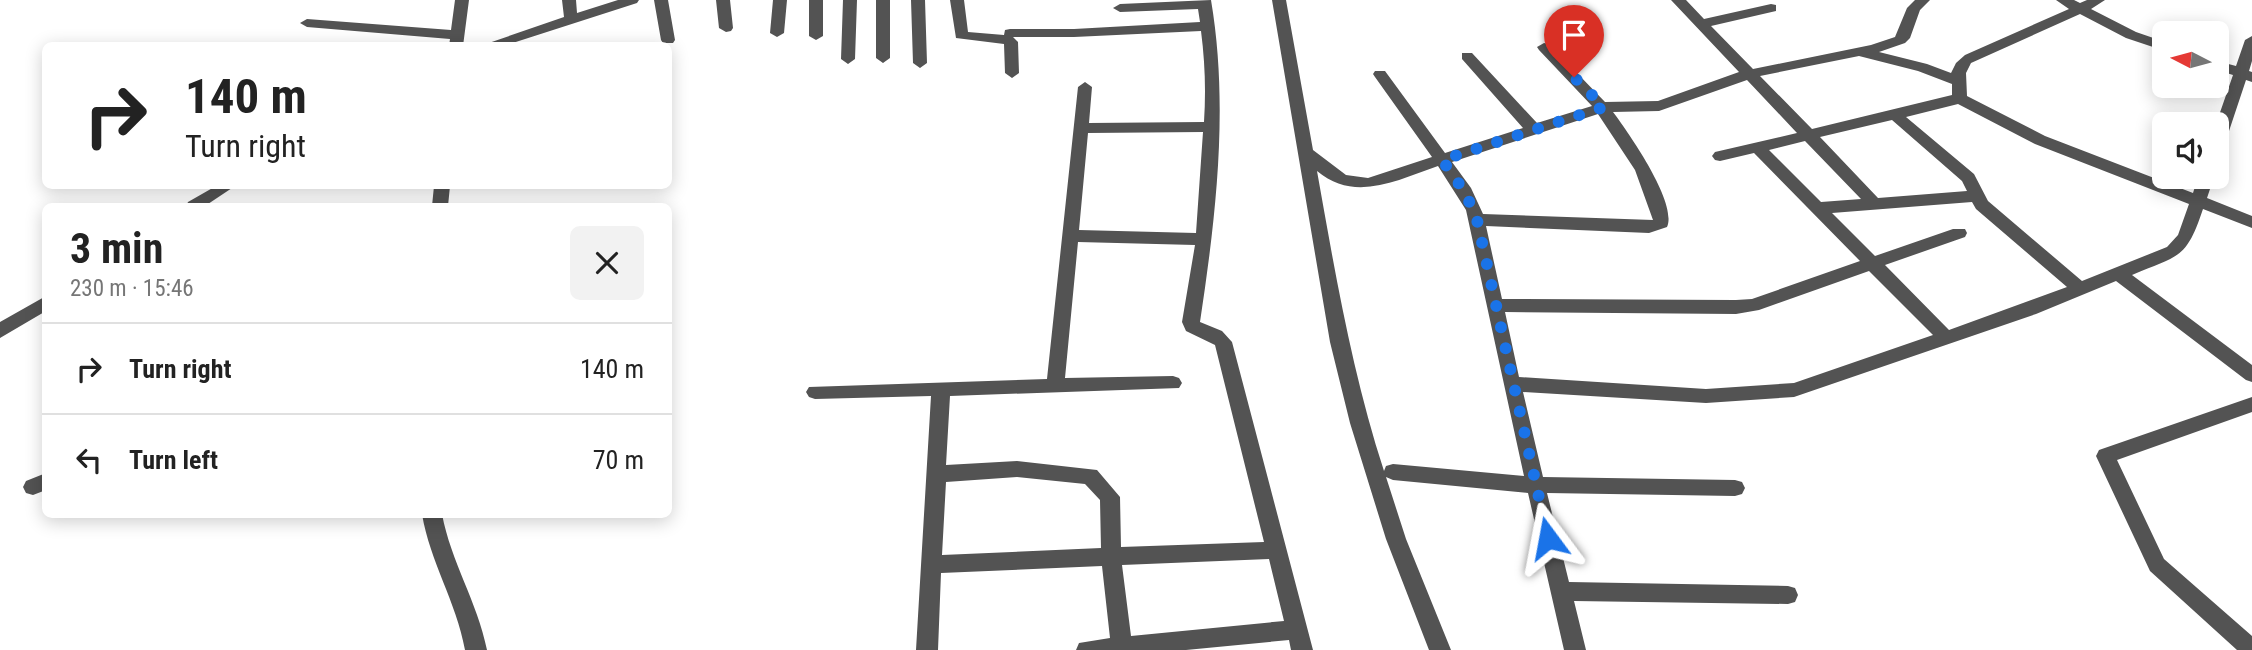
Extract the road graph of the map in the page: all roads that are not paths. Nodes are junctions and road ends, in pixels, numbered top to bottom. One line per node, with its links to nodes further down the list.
1 (462, 0): 29 (street)
2 (569, 0): 21 (street)
3 (632, 0): 21 (street)
4 (661, 0): 30 (street)
5 (723, 0): 25 (street)
6 (780, 0): 26 (street)
7 (816, 0): 28 (street)
8 (850, 0): 38 (street)
9 (883, 0): 37 (street)
10 (918, 0): 39 (street)
11 (957, 0): 40 (street)
12 (1279, 0): 54 (street)
13 (1678, 0): 23 (street)
14 (1923, 0): 35 (street)
15 (2063, 0): 20 (street)
16 (2098, 0): 20 (street)
17 (1204, 2): 18 (street); 24 (street)
18 (1120, 8)
19 (1771, 8): 23 (street)
20 (2079, 9): 33 (street); 45 (street)
21 (571, 19): 32 (street)
22 (307, 23): 29 (street)
23 (1701, 24): 42 (street)
24 (1208, 26): 27 (street); 49 (street)
25 (726, 28)
26 (777, 33)
27 (1010, 33)
28 (816, 36)
29 (457, 40)
30 (668, 40)
31 (2252, 40): 43 (street)
32 (499, 42)
33 (2152, 42)
34 (1544, 47): 46 (street)
35 (1863, 52): 42 (street); 45 (street)
36 (1467, 57): 51 (street)
37 (883, 58)
38 (848, 59)
39 (920, 63)
40 (1012, 73)
41 (1380, 74): 56 (street)
42 (1749, 74): 46 (street); 52 (street)
43 (2246, 75): 48 (street)
44 (1085, 87): 50 (street)
45 (1959, 90): 47 (street); 60 (street)
46 (1604, 107): 51 (street); 64 (street)
47 (1893, 113): 52 (street); 59 (street)
48 (2229, 115)
49 (1211, 127): 50 (street); 68 (street)
50 (1080, 128): 67 (street)
51 (1533, 129): 56 (street)
52 (1806, 135): 53 (street); 62 (street)
53 (1757, 147): 55 (street); 63 (street)
54 (1305, 151): 56 (street); 99 (street)
55 (1720, 156)
56 (1442, 160): 64 (street)
57 (222, 189): 61 (street)
58 (2202, 189): 60 (street)
59 (1975, 196): 62 (street); 71 (street)
60 (2197, 201): 65 (street); 70 (street)
61 (199, 203)
62 (1874, 203): 63 (street)
63 (1817, 208): 69 (street)
64 (1477, 220): 73 (street)
65 (2252, 222)
66 (1959, 233): 69 (street)
67 (1069, 236): 68 (street); 79 (street)
68 (1204, 239): 88 (street)
69 (1872, 263): 73 (street); 75 (street)
70 (2119, 274): 71 (street); 76 (street)
71 (2080, 289): 75 (street)
72 (42, 305): 74 (street)
73 (1496, 305): 78 (street)
74 (0, 331)
75 (1946, 338): 78 (street)
76 (2252, 375)
77 (1173, 383): 79 (street)
78 (1512, 384): 85 (street)
79 (1055, 386): 80 (street)
80 (941, 389): 81 (street); 84 (street)
81 (815, 392)
82 (2252, 404): 101 (street)
83 (1393, 472): 85 (street)
84 (936, 474): 89 (street); 90 (street)
85 (1535, 485): 86 (street); 91 (street)
86 (1735, 488)
87 (433, 518): 95 (street)
88 (1277, 550): 89 (street); 93 (street)
89 (1111, 555): 90 (street); 94 (street)
90 (931, 564): 96 (street)
91 (1561, 591): 92 (street); 100 (street)
92 (1788, 595)
93 (1298, 629): 94 (street); 98 (street)
94 (1124, 648): 97 (street)
95 (476, 650)
96 (927, 650)
97 (1087, 650)
98 (1302, 650)
99 (1440, 650)
100 (1575, 650)
101 (2252, 650)

